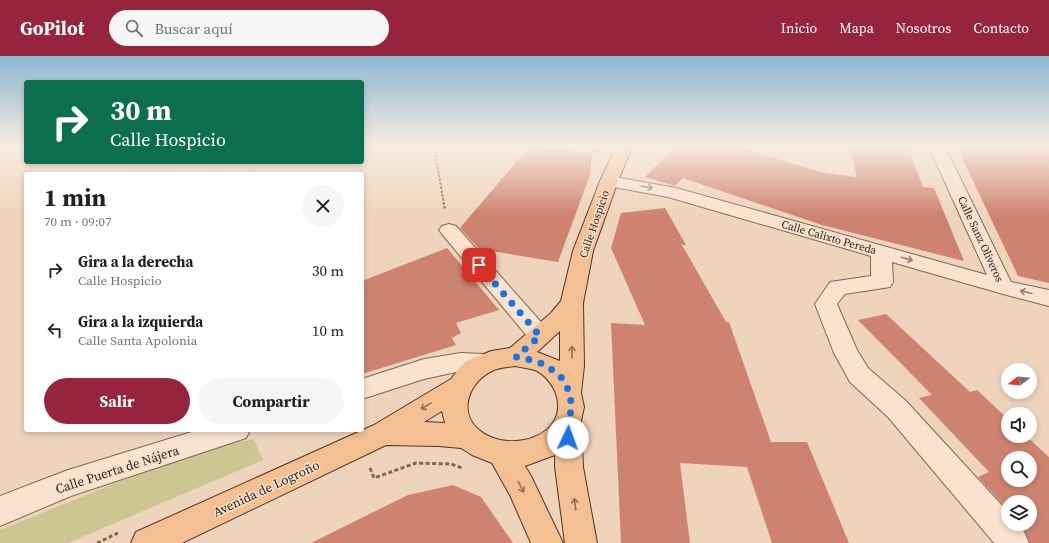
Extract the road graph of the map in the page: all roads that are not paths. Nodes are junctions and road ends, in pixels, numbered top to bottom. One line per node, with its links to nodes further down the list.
1 (614, 170): 3 (main road, Calle Hospicio)
2 (948, 170): 6 (street, Calle Sanz Oliveros)
3 (609, 180): 5 (street, Calle Calixto Pereda, one-way to 5); 8 (main road, Calle Hospicio)
4 (449, 230): 9 (street)
5 (882, 252): 6 (street, Calle Calixto Pereda, one-way to 6); 24 (street)
6 (1004, 287): 7 (street, Calle Calixto Pereda, one-way to 6)
7 (1049, 298)
8 (572, 303): 9 (main road, Calle Hospicio); 14 (main road, Calle Hospicio, one-way to 8)
9 (540, 336): 10 (main road, Calle Hospicio)
10 (516, 357): 11 (main road); 14 (main road)
11 (483, 364): 12 (main road); 13 (street)
12 (460, 386): 17 (main road, Avenida de Logroño, one-way to 17); 18 (main road)
13 (364, 388)
14 (569, 391): 15 (main road)
15 (568, 423): 19 (main road); 23 (main road, one-way to 15)
16 (230, 432): 20 (street, Calle Puerta de Nájera)
17 (384, 433): 18 (main road, Avenida de Logroño); 21 (main road, Avenida de Logroño)
18 (468, 438): 19 (main road)
19 (501, 453): 22 (main road, one-way to 22)
20 (0, 511)
21 (148, 543)
22 (547, 543)
23 (581, 543)
24 (1012, 543)

